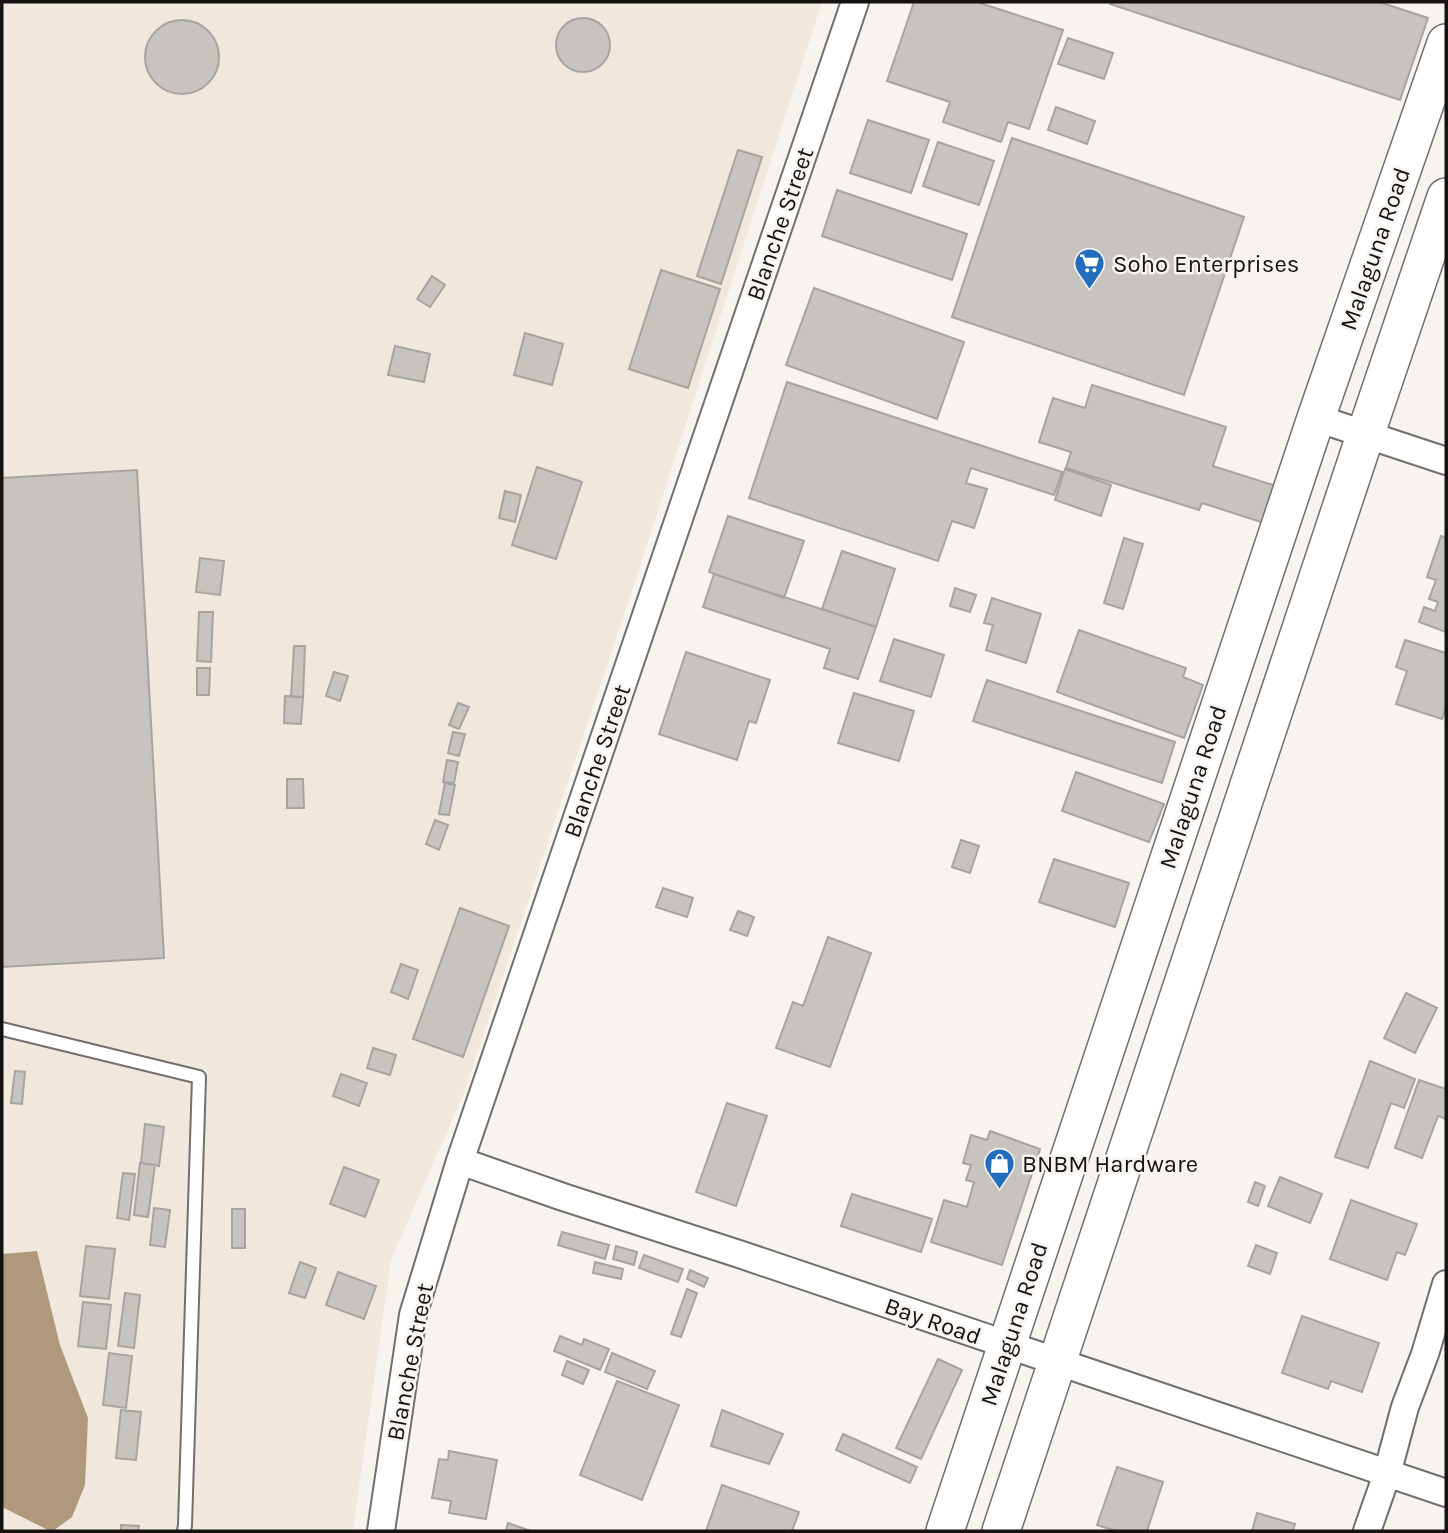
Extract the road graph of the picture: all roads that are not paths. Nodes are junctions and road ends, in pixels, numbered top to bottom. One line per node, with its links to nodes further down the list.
1 (855, 2): 8 (street, Blanche Street)
2 (1446, 43): 4 (street, Malaguna Road)
3 (1446, 197): 5 (street, Malaguna Road)
4 (1317, 418): 5 (street); 10 (street, Malaguna Road)
5 (1366, 433): 6 (street); 11 (street, Malaguna Road)
6 (1446, 461)
7 (2, 1029): 14 (lane)
8 (460, 1161): 10 (street, Bay Road); 15 (street, Blanche Street)
9 (1446, 1284): 12 (street)
10 (1007, 1346): 11 (street, Bay Road); 16 (street, Malaguna Road)
11 (1058, 1362): 12 (street, Bay Road); 17 (street, Malaguna Road)
12 (1388, 1474): 13 (street, Bay Road); 18 (street)
13 (1446, 1493)
14 (184, 1531)
15 (381, 1531)
16 (945, 1531)
17 (1001, 1531)
18 (1367, 1531)

